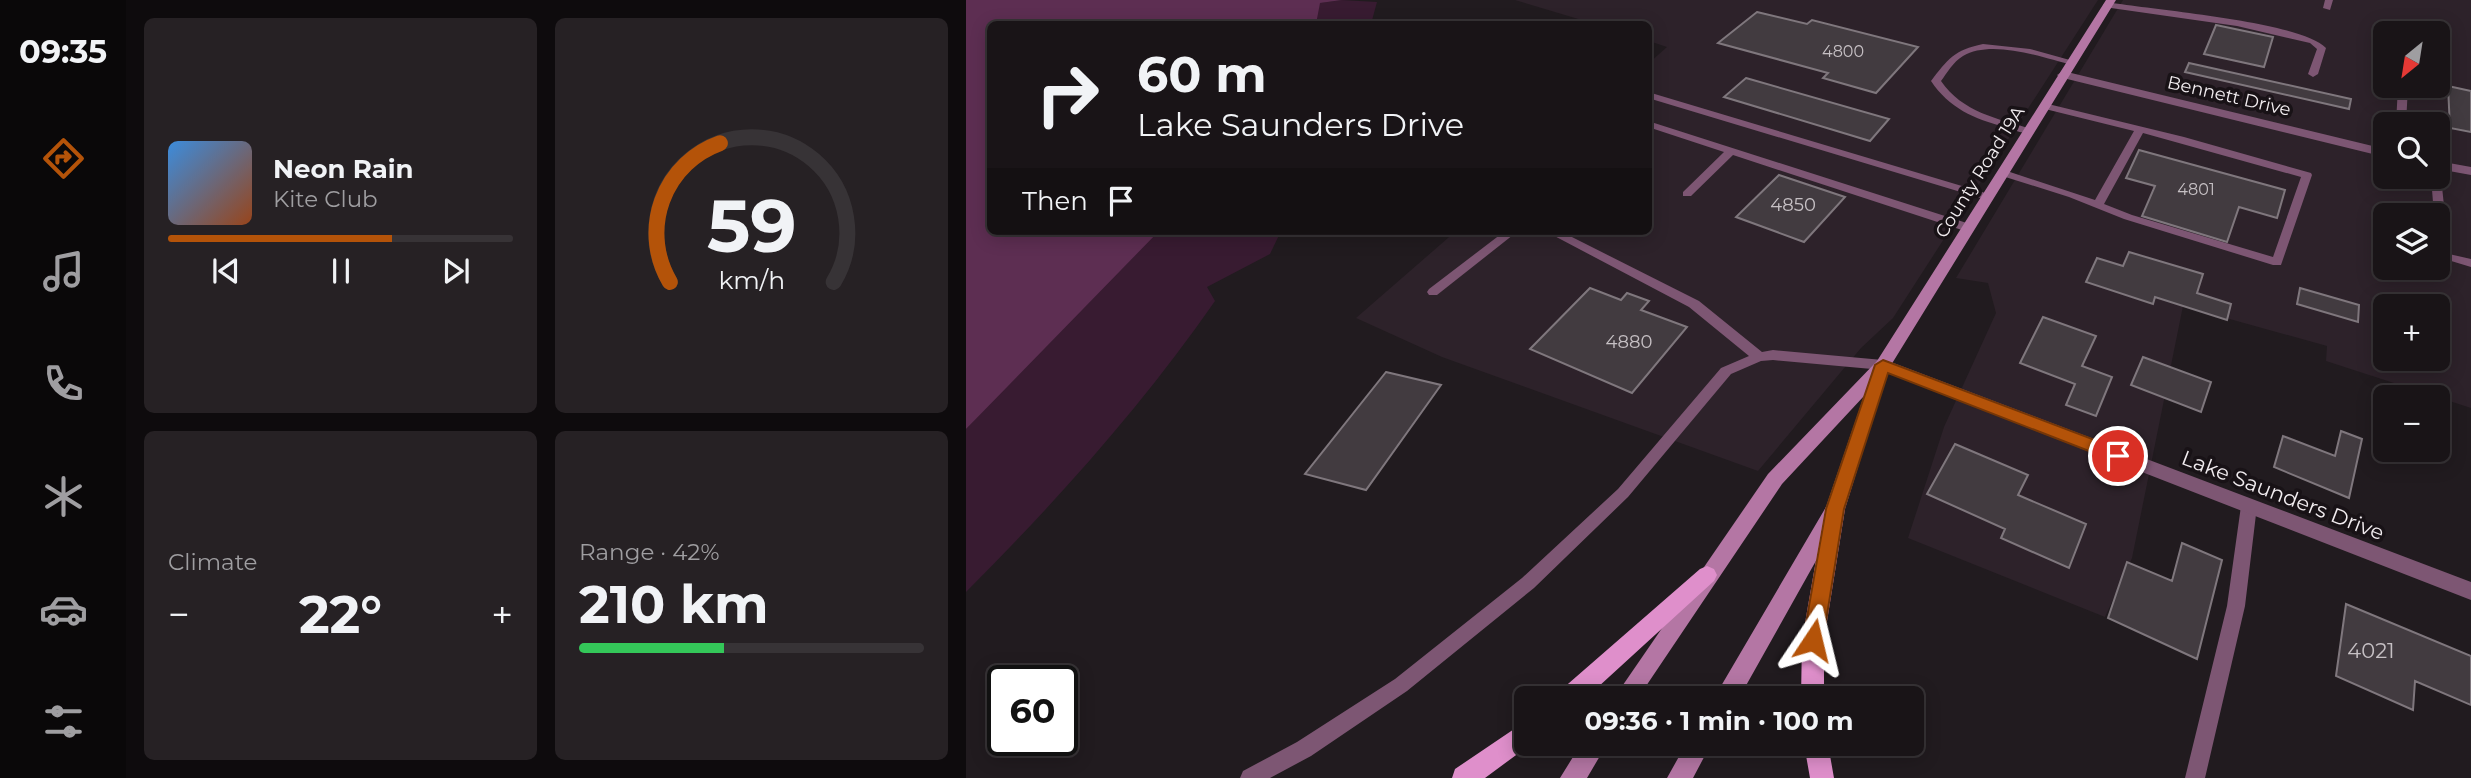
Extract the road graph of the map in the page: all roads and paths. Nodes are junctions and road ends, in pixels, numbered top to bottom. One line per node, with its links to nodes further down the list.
1 (2109, 3): 2 (main road, County Road 19A); 3 (lane)
2 (2072, 62): 4 (main road, County Road 19A); 9 (lane)
3 (2313, 74)
4 (2063, 75): 6 (main road, County Road 19A); 11 (street, Bennett Drive)
5 (1652, 96): 17 (lane)
6 (2044, 106): 8 (lane); 9 (main road, County Road 19A)
7 (1654, 126): 10 (lane)
8 (2140, 130): 18 (lane); 18 (lane)
9 (2028, 131): 14 (main road, County Road 19A)
10 (1732, 150): 16 (lane); 19 (lane)
11 (2373, 150)
12 (2450, 167): 13 (street)
13 (2471, 171)
14 (2003, 173): 17 (main road, County Road 19A); 18 (lane)
15 (2437, 189): 22 (lane)
16 (1687, 194)
17 (1988, 197): 19 (main road, County Road 19A)
18 (2098, 205)
19 (1969, 228): 25 (main road, County Road 19A)
20 (1507, 235): 23 (lane)
21 (1559, 235): 24 (lane)
22 (2471, 263)
23 (1433, 292)
24 (1759, 357): 25 (lane); 38 (lane)
25 (1883, 365): 26 (street, Lake Saunders Drive); 27 (main road); 28 (main road)
26 (2249, 506): 29 (street, Lake Saunders Drive); 43 (lane)
27 (1835, 509): 32 (main road); 33 (main road)
28 (1707, 575): 30 (main road); 31 (main road)
29 (2471, 591)
30 (1582, 686)
31 (1633, 686)
32 (1733, 686)
33 (1812, 686)
34 (1514, 742): 39 (main road)
35 (1587, 756): 40 (main road)
36 (1692, 756): 41 (main road)
37 (1818, 756): 42 (main road)
38 (1250, 778)
39 (1464, 778)
40 (1572, 778)
41 (1679, 778)
42 (1822, 778)
43 (2195, 778)

